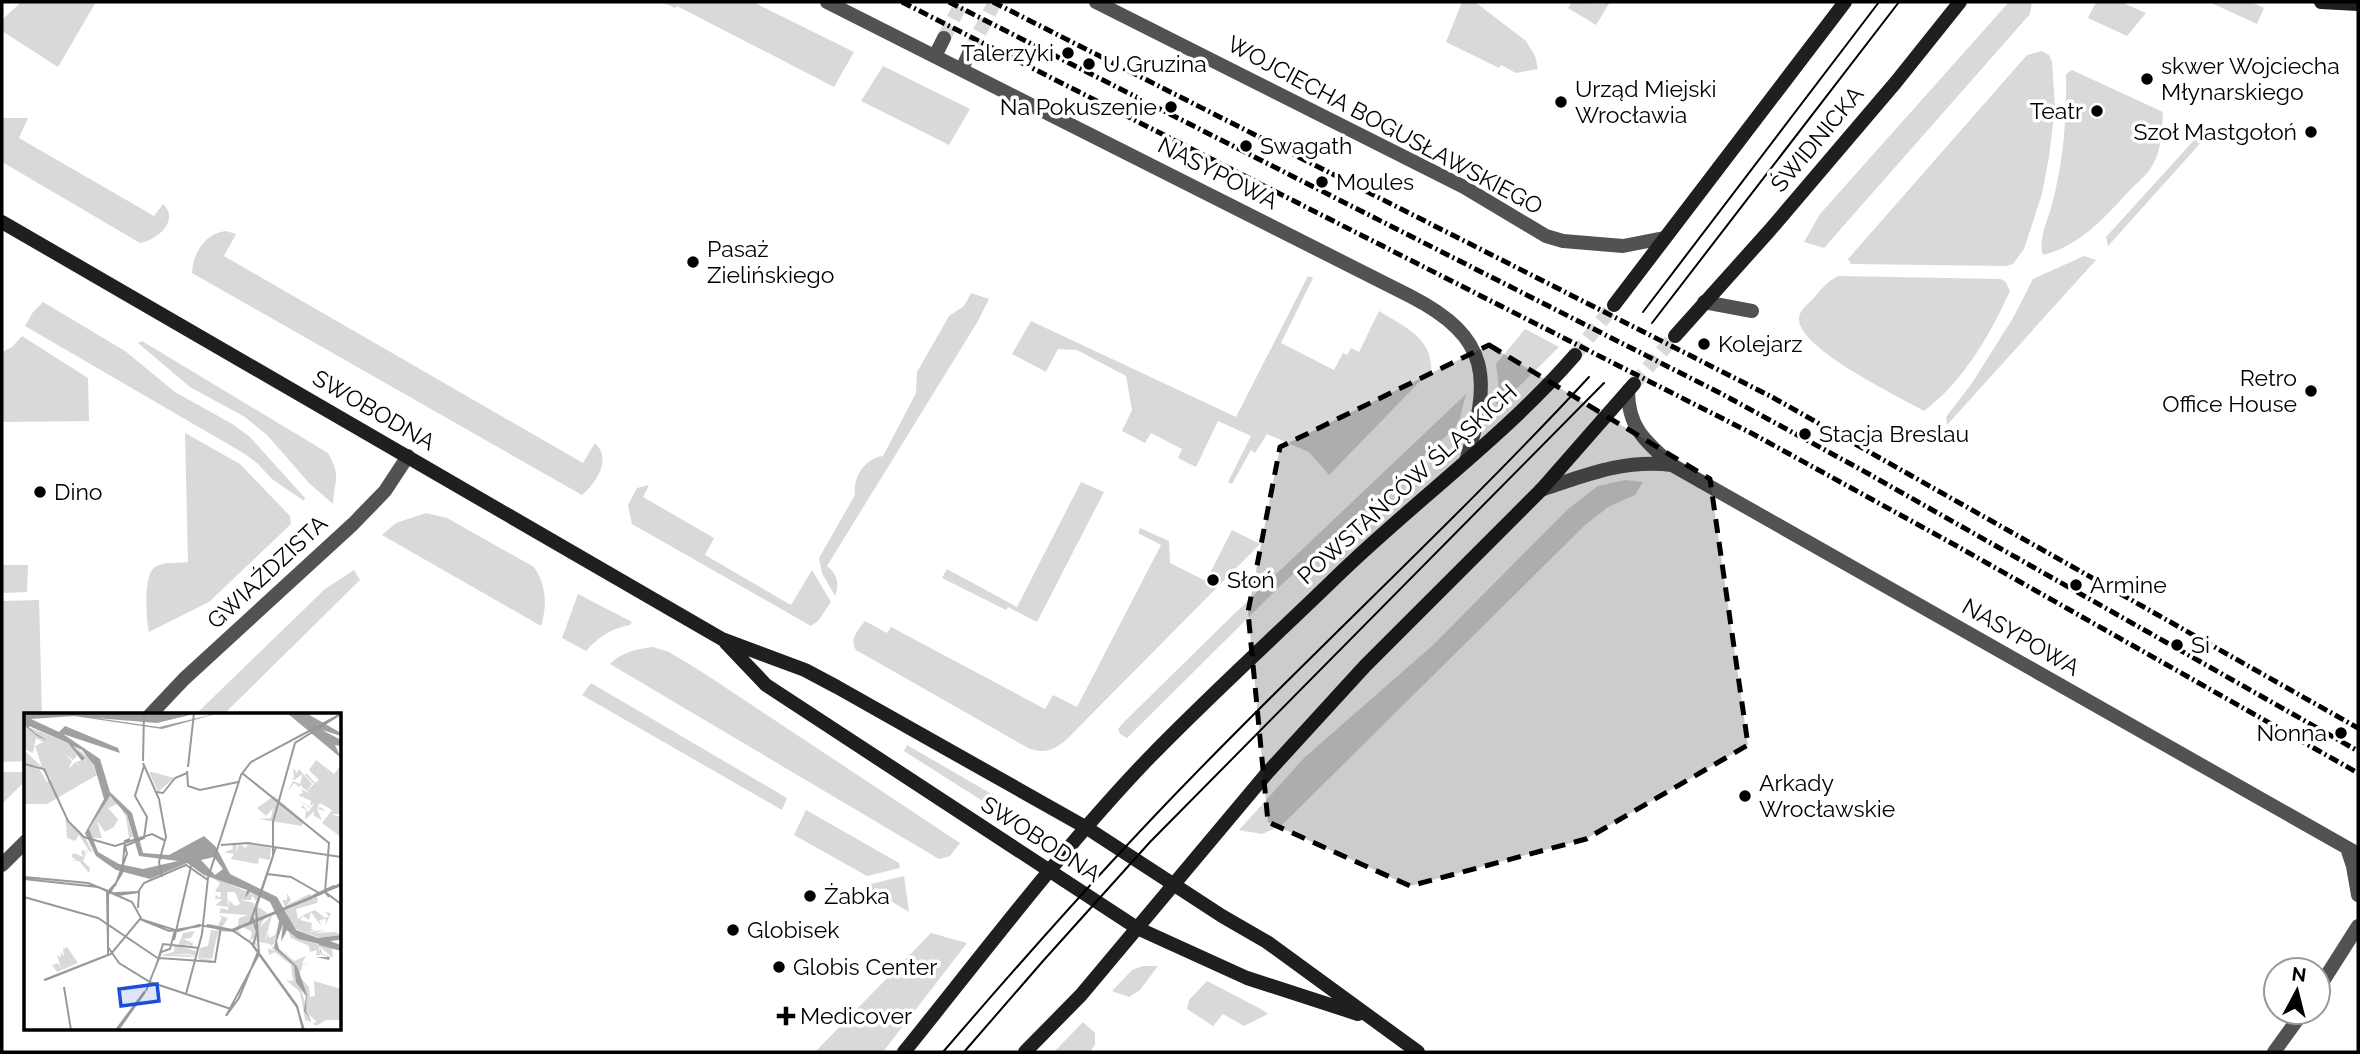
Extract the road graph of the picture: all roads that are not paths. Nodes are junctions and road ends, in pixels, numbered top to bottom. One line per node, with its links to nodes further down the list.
1 (827, 2): 9 (street, NASYPOWA)
2 (1096, 2): 12 (street, WOJCIECHA BOGUSŁAWSKIEGO)
3 (1845, 2): 12 (main road)
4 (1960, 2): 13 (main road, ŚWIDNICKA)
5 (2321, 2): 6 (main road)
6 (2358, 4)
7 (944, 38): 9 (street)
8 (970, 51): 10 (street)
9 (935, 55): 10 (street, NASYPOWA)
10 (962, 69): 20 (street, NASYPOWA)
11 (2, 222): 19 (main road, SWOBODNA)
12 (1664, 238): 14 (main road)
13 (1704, 302): 15 (street); 16 (main road)
14 (1614, 305)
15 (1752, 311)
16 (1675, 336)
17 (1575, 355): 20 (main road, POWSTAŃCÓW ŚLĄSKICH)
18 (1631, 387): 21 (street, NASYPOWA); 22 (main road)
19 (408, 456): 23 (main road, SWOBODNA); 24 (street, GWIAŹDZISTA)
20 (1466, 461): 25 (main road, POWSTAŃCÓW ŚLĄSKICH)
21 (1672, 466): 22 (street, NASYPOWA); 27 (street, NASYPOWA)
22 (1541, 490): 30 (main road)
23 (722, 639): 25 (main road, SWOBODNA); 29 (main road, SWOBODNA)
24 (152, 713)
25 (1087, 828): 29 (main road, POWSTAŃCÓW ŚLĄSKICH); 30 (main road, SWOBODNA)
26 (24, 843): 28 (street)
27 (2353, 851): 31 (street, NASYPOWA)
28 (2, 865)
29 (1050, 872): 33 (main road, SWOBODNA); 37 (main road, POWSTAŃCÓW ŚLĄSKICH)
30 (1174, 885): 33 (main road); 35 (main road, SWOBODNA)
31 (2358, 895)
32 (2358, 926): 34 (street)
33 (1137, 928): 35 (main road, SWOBODNA); 38 (main road)
34 (2332, 967)
35 (1369, 1018): 39 (main road, SWOBODNA)
36 (2293, 1026): 40 (street)
37 (904, 1052)
38 (1025, 1052)
39 (1418, 1052)
40 (2274, 1052)

